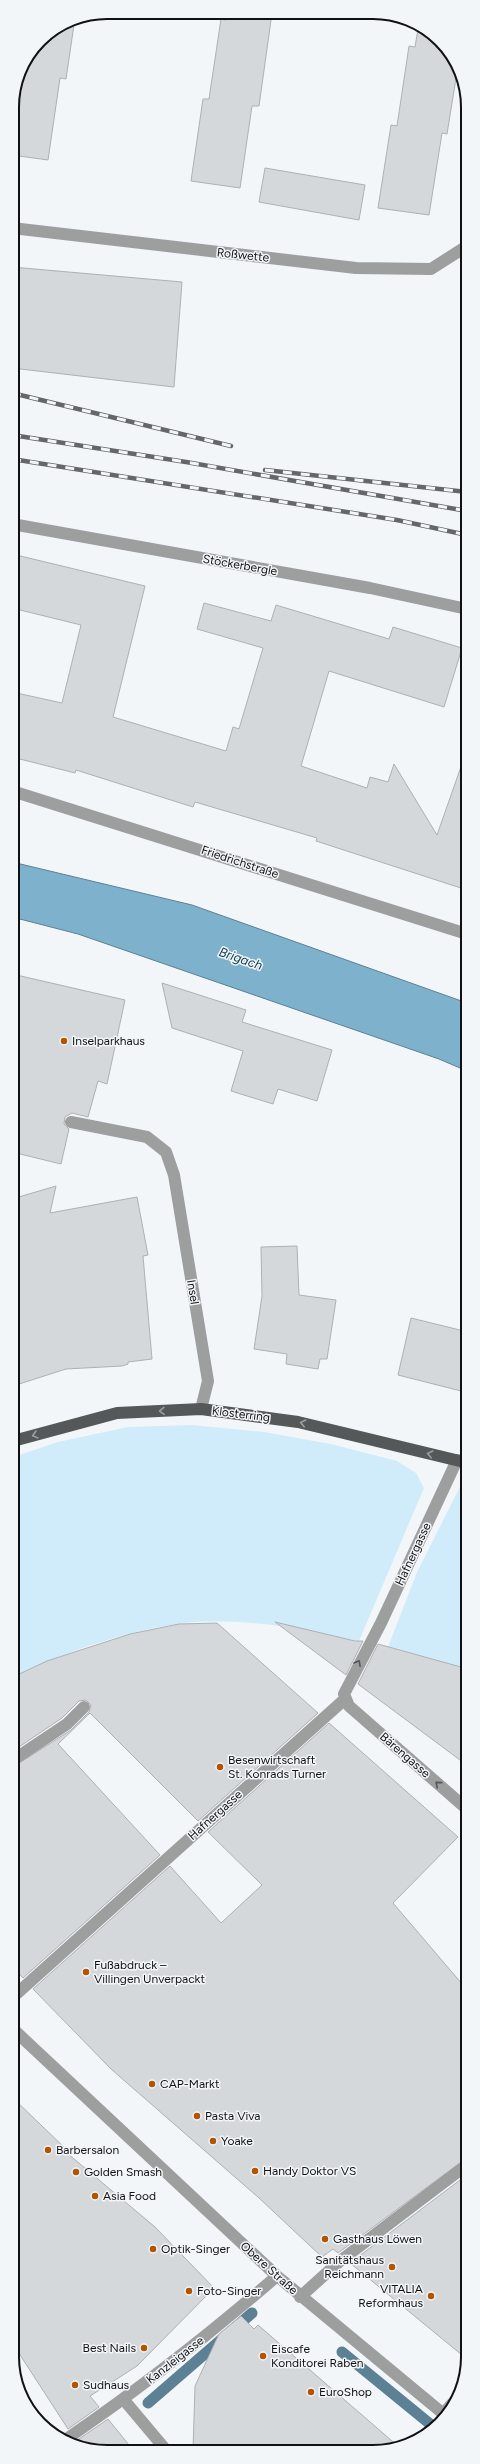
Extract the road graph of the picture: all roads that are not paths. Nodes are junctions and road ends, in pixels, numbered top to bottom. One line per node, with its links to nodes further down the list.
1 (19, 229): 2 (street, Roßwette)
2 (461, 250)
3 (19, 525): 4 (street, Stöckerbergle)
4 (461, 608)
5 (19, 793): 6 (street, Friedrichstraße)
6 (461, 932)
7 (71, 1122): 8 (street, Insel)
8 (201, 1409): 9 (main road, Klosterring, one-way to 9); 10 (main road, Klosterring, one-way to 8)
9 (19, 1439)
10 (461, 1461)
11 (461, 1463): 12 (street, Hafnergasse, one-way to 11)
12 (345, 1699): 15 (street, Bärengasse, one-way to 12); 16 (street, Hafnergasse)
13 (84, 1707): 14 (street)
14 (19, 1756)
15 (461, 1804)
16 (19, 1992)
17 (19, 2035): 19 (street, Obere Straße)
18 (461, 2169): 20 (street)
19 (277, 2276): 20 (street, Obere Straße); 21 (street, Kanzleigasse)
20 (300, 2296): 22 (street, Obere Straße)
21 (124, 2400): 23 (street, Kanzleigasse); 24 (street)
22 (441, 2413)
23 (70, 2437)
24 (162, 2445)

